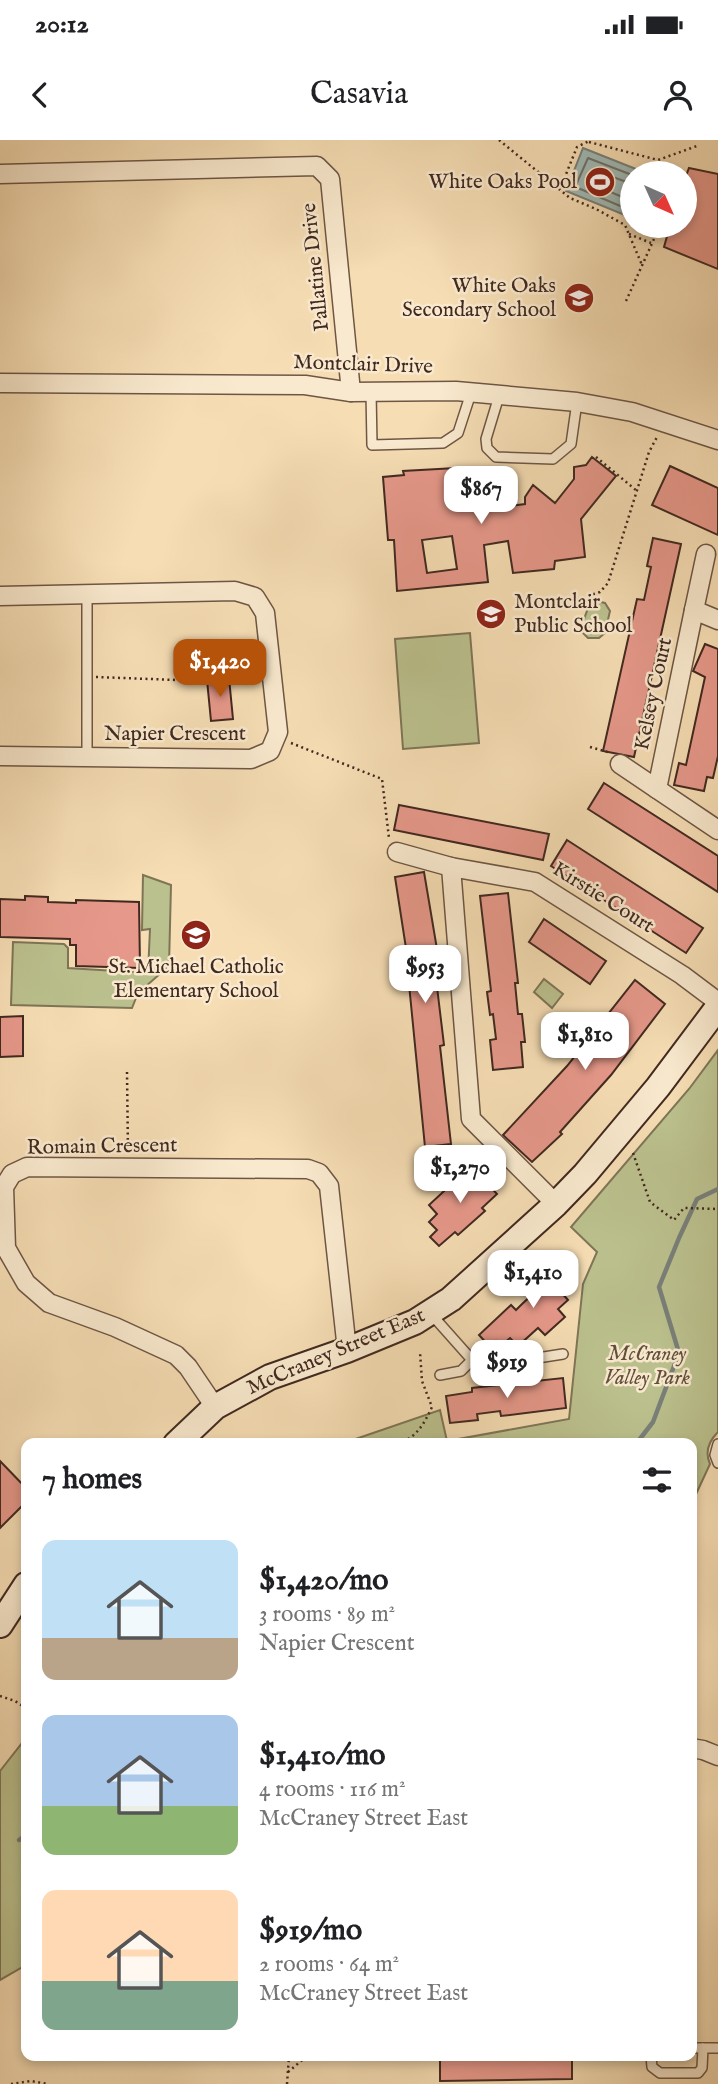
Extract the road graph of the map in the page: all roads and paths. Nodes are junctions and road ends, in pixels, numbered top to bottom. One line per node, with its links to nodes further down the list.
1 (499, 140): 5 (path)
2 (589, 141): 3 (path); 5 (path)
3 (697, 146)
4 (0, 174): 14 (street, Pallatine Drive)
5 (560, 189): 6 (path)
6 (620, 222)
7 (631, 238): 11 (path)
8 (639, 238): 10 (path)
9 (654, 239): 10 (path)
10 (652, 243): 11 (path)
11 (642, 265): 12 (path)
12 (626, 301)
13 (0, 383): 14 (street, Montclair Drive)
14 (351, 392): 15 (street, Montclair Drive)
15 (372, 392): 16 (street, Montclair Drive); 16 (lane)
16 (471, 393): 17 (street, Montclair Drive)
17 (499, 396): 18 (street, Montclair Drive); 18 (lane)
18 (577, 402): 19 (street, Montclair Drive)
19 (664, 422): 20 (street, Montclair Drive); 22 (path)
20 (718, 440)
21 (596, 457): 22 (path)
22 (637, 491): 26 (path)
23 (706, 554): 27 (street, Kelsey Court)
24 (87, 594): 25 (street, Napier Crescent); 29 (lane); 31 (street, Napier Crescent)
25 (0, 596)
26 (572, 601)
27 (694, 610): 28 (street); 35 (street, Kelsey Court)
28 (718, 620)
29 (88, 676): 30 (path); 33 (lane)
30 (177, 680)
31 (278, 732): 33 (street, Napier Crescent); 37 (path)
32 (0, 756): 33 (street, Napier Crescent)
33 (87, 756)
34 (620, 764): 35 (street, Kelsey Court)
35 (657, 789): 36 (street, Kelsey Court)
36 (718, 830)
37 (397, 852): 38 (street, Kirstie Court)
38 (451, 867): 39 (street, Kirstie Court); 43 (street)
39 (718, 1004): 43 (street, McCraney Street East)
40 (127, 1072): 42 (path)
41 (633, 1153): 44 (path)
42 (128, 1155)
43 (555, 1204): 45 (street, McCraney Street East)
44 (718, 1209)
45 (430, 1312): 46 (street, McCraney Street East); 49 (lane)
46 (347, 1350): 51 (street, McCraney Street East); 51 (street, Romain Crescent)
47 (420, 1352): 53 (path)
48 (563, 1354): 49 (lane)
49 (472, 1360): 50 (lane)
50 (440, 1375)
51 (215, 1407): 52 (street, McCraney Street East)
52 (182, 1438)
53 (410, 1438)
54 (718, 1444): 55 (lane)
55 (718, 1463)
56 (21, 1593): 57 (street)
57 (0, 1625)
58 (0, 1696): 59 (path)
59 (21, 1706)
60 (697, 1750): 61 (street)
61 (718, 1756)
62 (697, 2048): 63 (lane)
63 (704, 2048): 64 (lane); 67 (lane)
64 (718, 2048)
65 (289, 2061): 68 (path)
66 (301, 2061): 68 (path)
67 (651, 2061)
68 (288, 2072): 71 (path)
69 (11, 2084): 70 (path)
70 (48, 2084)
71 (287, 2084)

